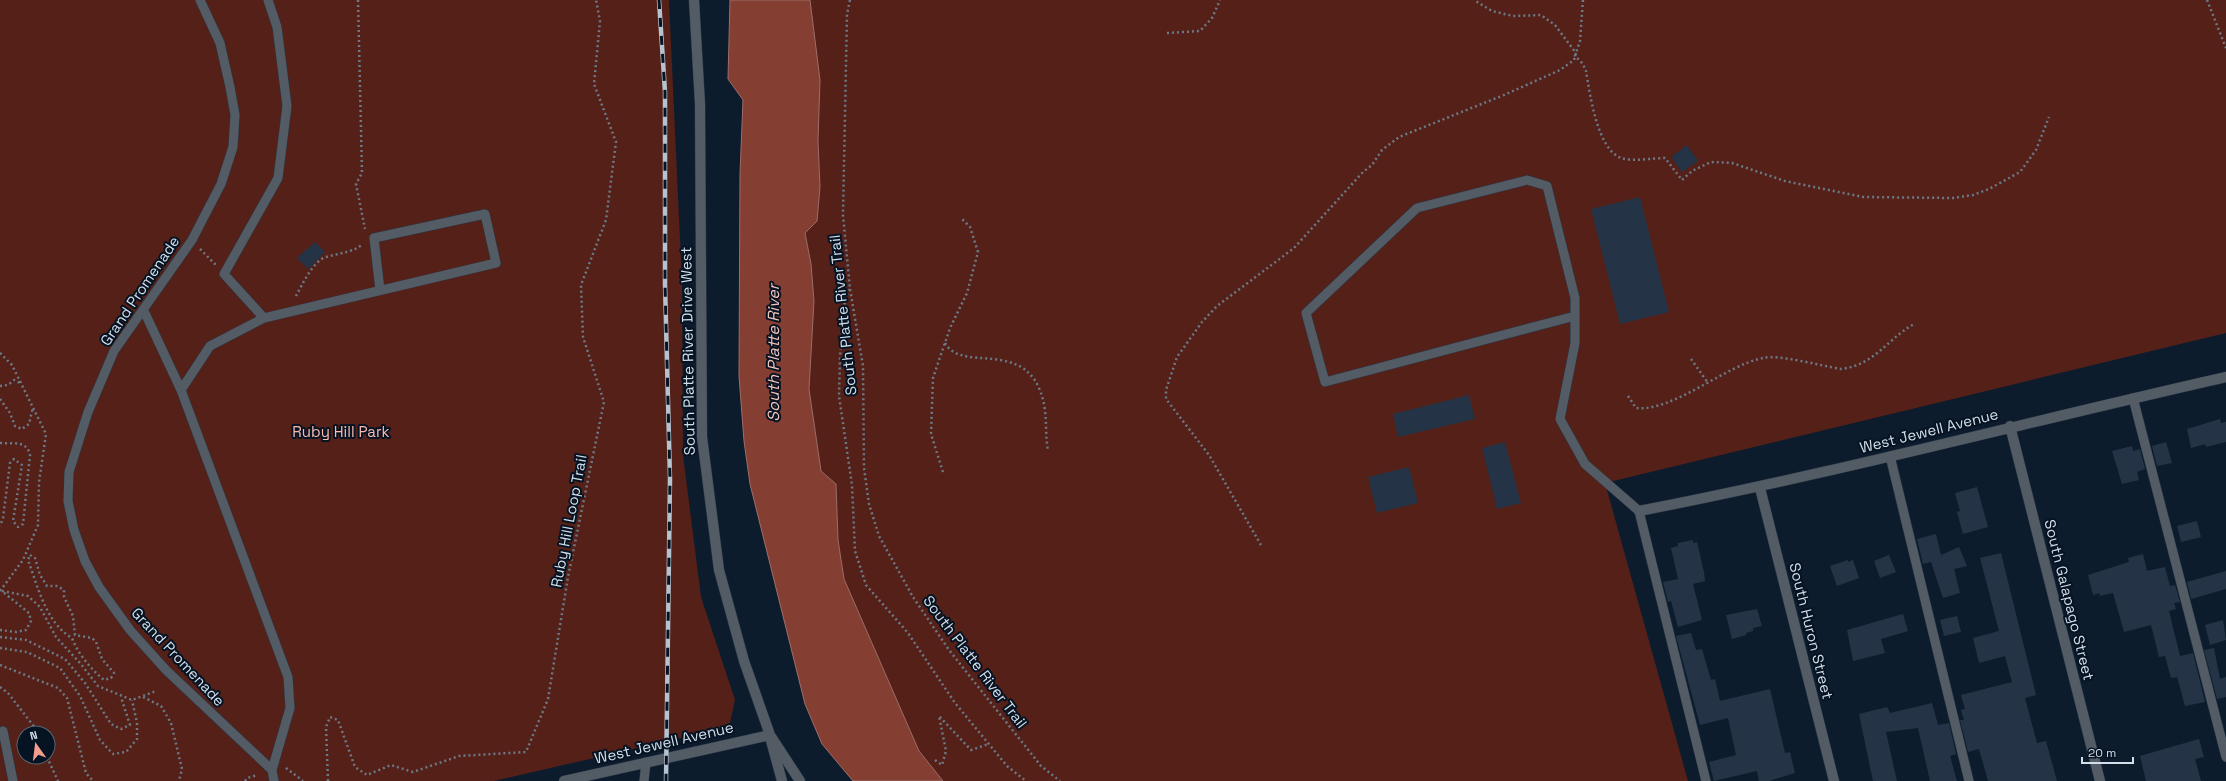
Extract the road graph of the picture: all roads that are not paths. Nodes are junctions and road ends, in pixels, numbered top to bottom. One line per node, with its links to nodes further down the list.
1 (200, 0): 5 (lane, Grand Promenade)
2 (268, 0): 7 (lane)
3 (694, 0): 16 (street, South Platte River Drive West)
4 (380, 290): 4 (lane); 7 (lane)
5 (144, 311): 9 (lane); 19 (lane, Grand Promenade)
6 (1575, 316): 6 (lane); 14 (lane)
7 (264, 318): 9 (lane)
8 (2226, 377): 10 (street, West Jewell Avenue)
9 (181, 390): 19 (lane)
10 (2133, 398): 11 (street, West Jewell Avenue); 17 (lane)
11 (2010, 426): 12 (street, West Jewell Avenue); 29 (street, South Galapago Street)
12 (1890, 456): 13 (street, West Jewell Avenue); 28 (lane)
13 (1760, 488): 14 (street, West Jewell Avenue); 27 (street, South Huron Street)
14 (1639, 510): 26 (lane)
15 (3, 731): 20 (lane)
16 (770, 735): 18 (street, West Jewell Avenue); 24 (street); 25 (street, South Platte River Drive West)
17 (2226, 757)
18 (646, 762): 22 (street, West Jewell Avenue); 23 (lane)
19 (272, 770): 21 (lane)
20 (13, 781)
21 (274, 781)
22 (564, 781)
23 (644, 781)
24 (782, 781)
25 (800, 781)
26 (1706, 781)
27 (1834, 781)
28 (1970, 781)
29 (2100, 781)

